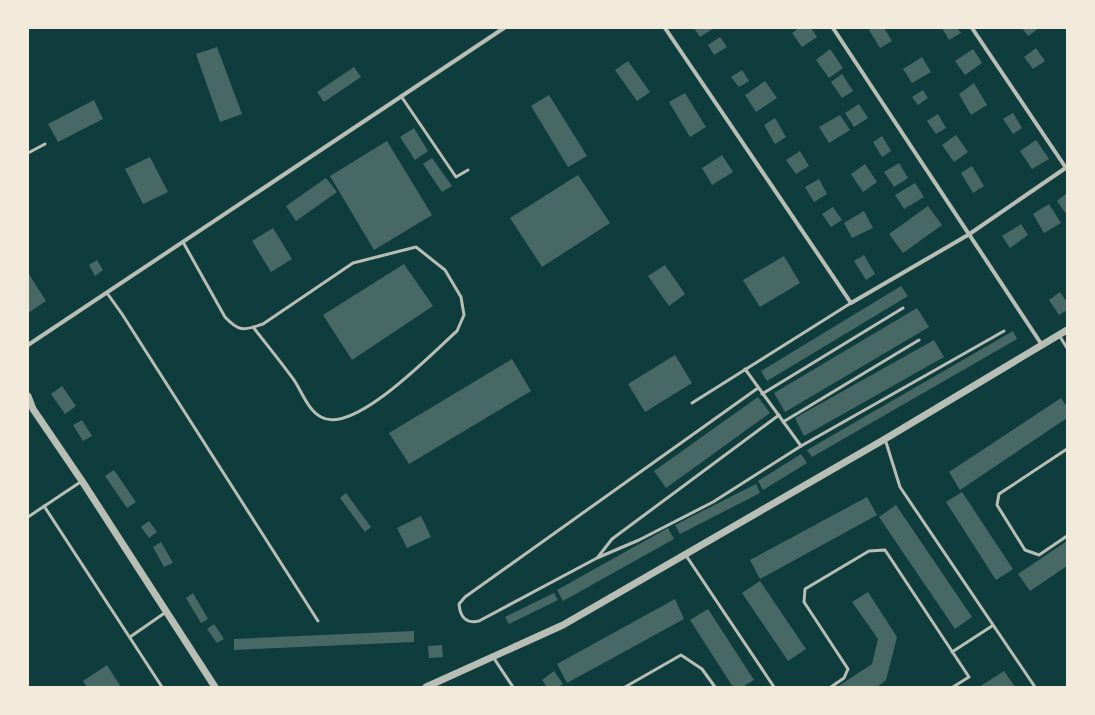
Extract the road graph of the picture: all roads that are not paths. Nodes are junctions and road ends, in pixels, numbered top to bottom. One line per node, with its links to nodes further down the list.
1 (504, 28): 5 (street)
2 (665, 28): 13 (street)
3 (833, 28): 10 (street)
4 (972, 28): 8 (street)
5 (401, 96): 9 (lane); 11 (street)
6 (45, 144): 7 (lane)
7 (28, 153)
8 (1066, 167): 10 (street)
9 (468, 170)
10 (968, 235): 13 (street); 21 (street)
11 (183, 242): 12 (street); 15 (lane)
12 (107, 293): 20 (street); 40 (lane)
13 (851, 303): 23 (lane)
14 (903, 308): 25 (lane)
15 (253, 327): 15 (lane)
16 (1067, 330): 18 (street)
17 (1004, 331): 31 (lane)
18 (1058, 335): 21 (street); 22 (lane)
19 (919, 340): 29 (lane)
20 (28, 345)
21 (1042, 346): 30 (street)
22 (1067, 348)
23 (745, 369): 24 (lane); 27 (lane)
24 (758, 388): 25 (lane); 38 (lane)
25 (762, 394): 28 (lane)
26 (28, 396): 33 (street)
27 (692, 403)
28 (778, 415): 29 (lane); 38 (lane)
29 (783, 422): 31 (lane)
30 (885, 439): 37 (street); 41 (lane)
31 (801, 446): 38 (lane)
32 (1067, 449): 36 (lane)
33 (82, 481): 34 (lane); 39 (street)
34 (44, 506): 35 (lane); 42 (lane)
35 (28, 517)
36 (1067, 536)
37 (685, 554): 44 (street); 51 (lane)
38 (597, 558)
39 (167, 612): 42 (lane); 46 (street)
40 (318, 620)
41 (992, 626): 43 (lane); 54 (lane)
42 (130, 637): 45 (lane)
43 (952, 652): 52 (lane); 53 (lane)
44 (493, 657): 47 (street); 48 (lane)
45 (162, 687)
46 (215, 687)
47 (426, 687)
48 (513, 687)
49 (625, 687): 50 (lane)
50 (715, 687)
51 (774, 687)
52 (831, 687)
53 (953, 687)
54 (1035, 687)

